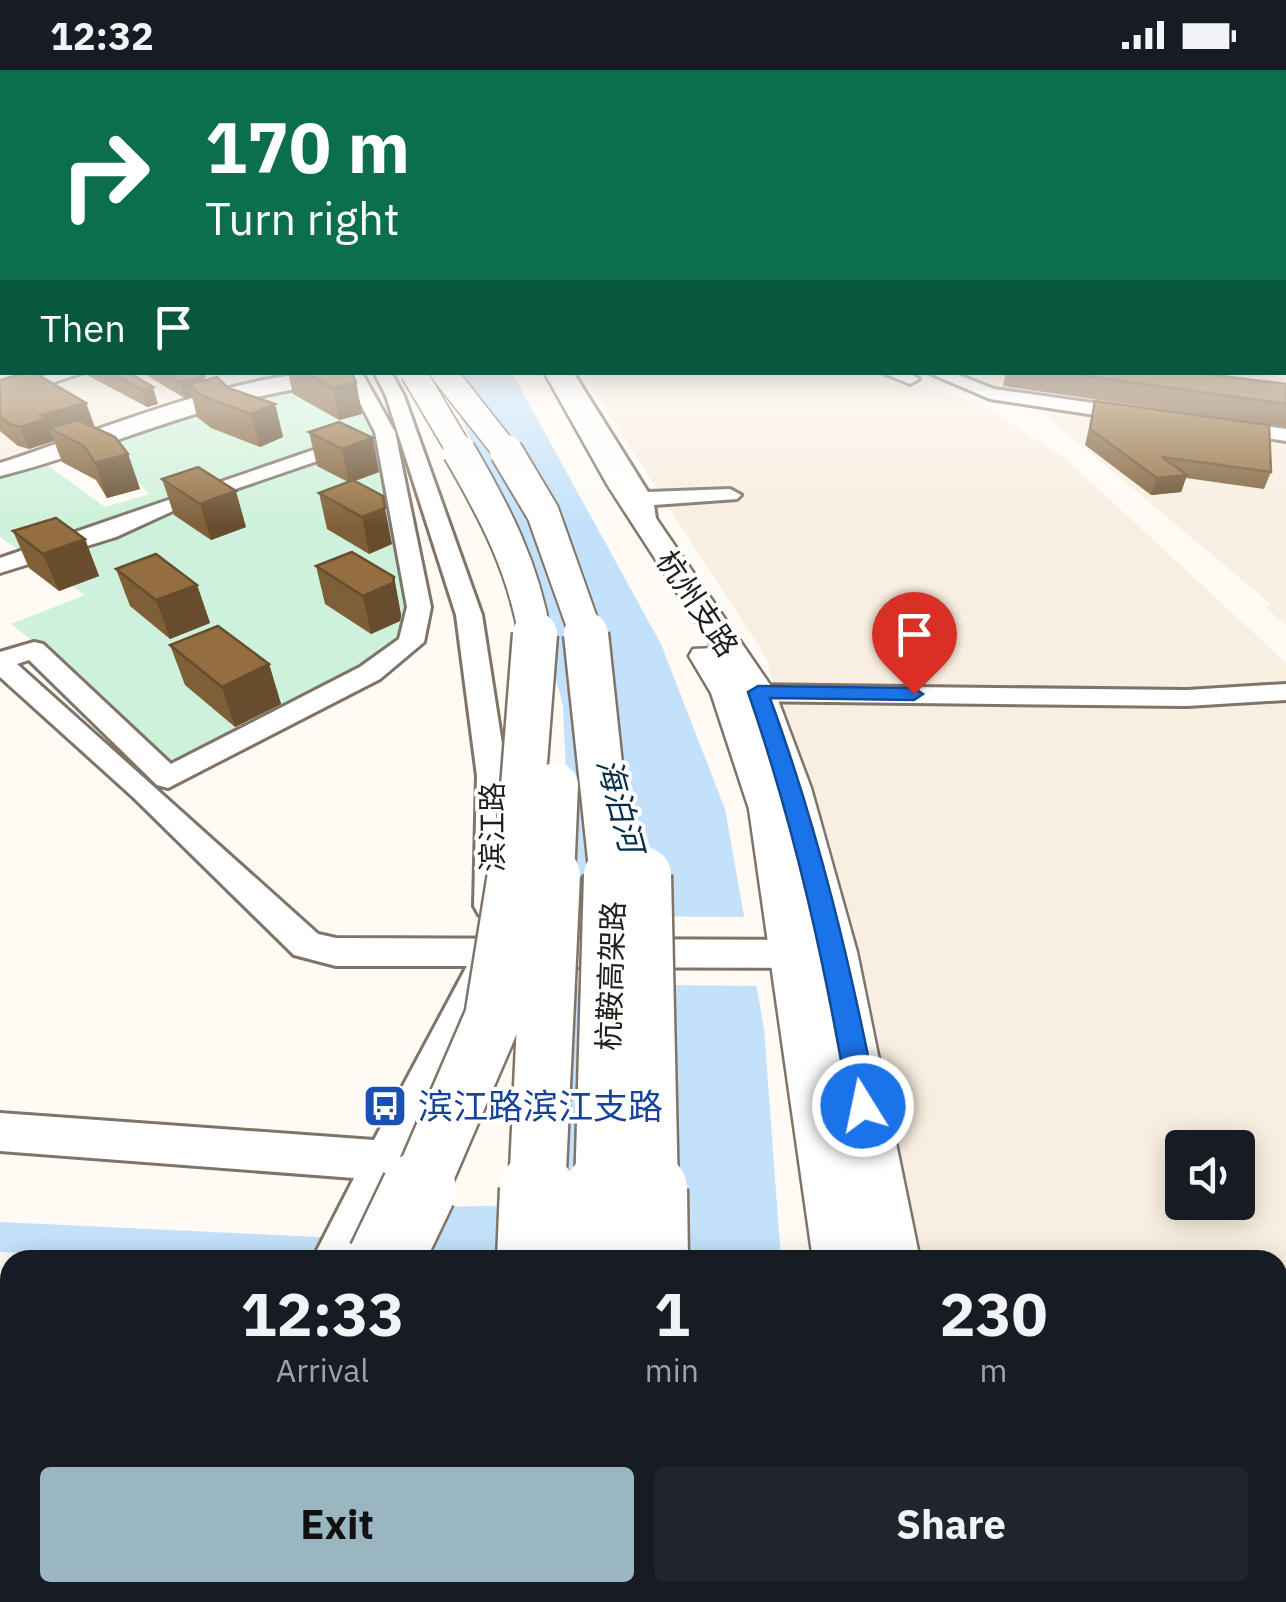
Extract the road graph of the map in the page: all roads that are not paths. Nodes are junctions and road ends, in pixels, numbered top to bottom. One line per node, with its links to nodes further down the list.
1 (24, 383): 14 (street)
2 (33, 383): 14 (street)
3 (283, 383): 20 (street)
4 (359, 383): 18 (street)
5 (388, 383): 29 (street, 滨江路)
6 (423, 383): 34 (highway, bridge)
7 (425, 383): 35 (highway, 杭鞍高架路, bridge)
8 (453, 383): 17 (highway, 杭鞍高架路, bridge)
9 (546, 383): 24 (main road, 杭州支路)
10 (561, 383): 24 (main road, 杭州支路)
11 (571, 383): 24 (street)
12 (964, 383): 15 (street)
13 (230, 388): 20 (street)
14 (0, 392)
15 (1152, 417)
16 (1210, 425): 19 (street)
17 (488, 426): 36 (highway, 杭鞍高架路, bridge); 37 (highway, bridge)
18 (385, 432): 25 (street); 26 (street)
19 (1286, 435)
20 (76, 441): 21 (street); 22 (street)
21 (0, 457)
22 (0, 470)
23 (730, 495): 24 (street)
24 (628, 499): 28 (main road, 杭州支路); 28 (main road, 杭州支路)
25 (0, 566)
26 (0, 661): 29 (street)
27 (1286, 692): 28 (street)
28 (743, 693): 30 (main road, 杭州支路)
29 (504, 951): 30 (street, bridge); 32 (street, 滨江路)
30 (797, 954): 38 (main road, 杭州支路); 39 (main road, 杭州支路)
31 (0, 1132): 32 (street)
32 (388, 1162): 33 (street, 滨江路)
33 (340, 1250)
34 (391, 1250)
35 (534, 1250)
36 (600, 1250)
37 (651, 1250)
38 (841, 1250)
39 (888, 1250)

